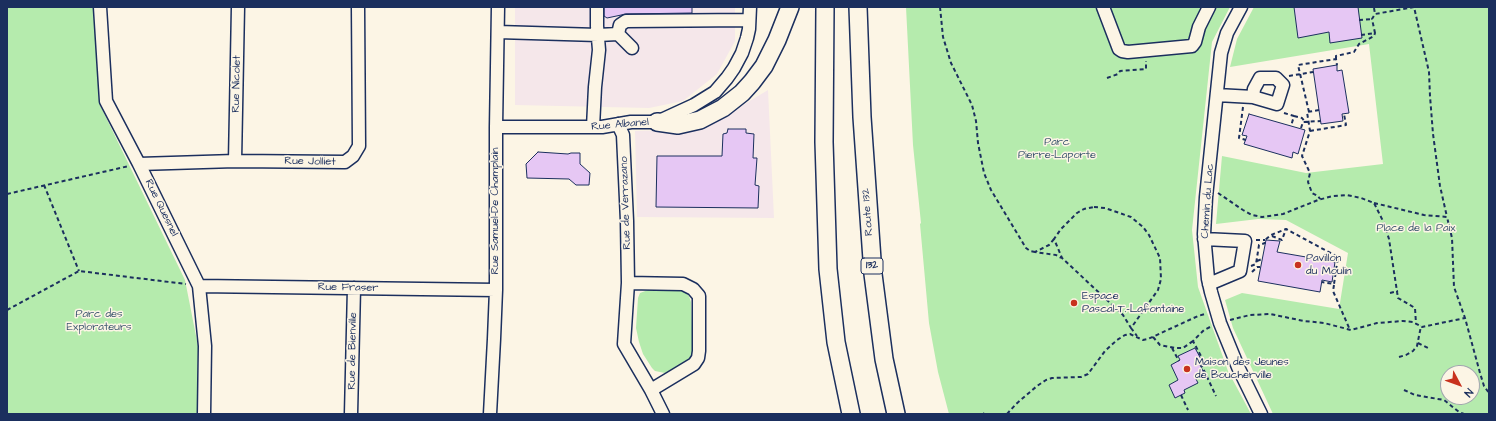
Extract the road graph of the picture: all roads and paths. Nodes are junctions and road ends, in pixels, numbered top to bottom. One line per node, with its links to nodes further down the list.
1 (100, 7): 50 (street, Rue Quesnel)
2 (238, 7): 49 (street, Rue Nicolet)
3 (358, 7): 49 (street, Rue Jolliet)
4 (498, 7): 20 (street, Rue Samuel-De Champlain)
5 (597, 7): 23 (street)
6 (750, 7): 18 (street, Rue Albanel)
7 (790, 7): 40 (highway)
8 (825, 7): 103 (highway)
9 (858, 7): 104 (highway, Route 132 / 132)
10 (940, 7): 61 (path)
11 (1103, 7): 26 (street)
12 (1208, 7): 26 (street)
13 (1241, 7): 33 (street, Chemin du Lac)
14 (1414, 7): 16 (path); 56 (path)
15 (1374, 8): 16 (path)
16 (1375, 14): 17 (path)
17 (1372, 18): 19 (path); 21 (path)
18 (749, 20): 22 (street); 40 (street, Rue Albanel)
19 (1359, 20)
20 (498, 32): 23 (street); 44 (street, Rue Samuel-De Champlain)
21 (1375, 33): 24 (path); 27 (path)
22 (618, 34): 23 (street); 25 (street)
23 (598, 35): 45 (street)
24 (1361, 35)
25 (632, 48)
26 (1146, 50): 31 (path)
27 (1336, 60): 28 (path); 30 (path)
28 (1337, 65)
29 (1313, 72): 30 (path)
30 (1300, 74): 32 (path); 36 (path)
31 (1107, 78)
32 (1277, 79): 34 (street); 34 (street)
33 (1217, 95): 34 (street); 60 (street, Chemin du Lac)
34 (1248, 101): 48 (path)
35 (1319, 110): 36 (path)
36 (1309, 112): 42 (path)
37 (1344, 114): 47 (path)
38 (1294, 116): 41 (path)
39 (1321, 120): 42 (path)
40 (656, 122): 43 (street, Rue Albanel)
41 (1305, 122): 42 (path); 46 (path)
42 (1309, 122): 47 (path)
43 (618, 124): 45 (street, Rue Albanel); 68 (street, Rue de Verrazano)
44 (496, 127): 45 (street, Rue Albanel); 73 (street, Rue Samuel-De Champlain)
45 (593, 128)
46 (1301, 128)
47 (1310, 131): 54 (path)
48 (1246, 140)
49 (235, 161): 50 (street, Rue Jolliet)
50 (140, 164): 51 (path); 71 (street, Rue Quesnel)
51 (44, 185): 53 (path); 65 (path)
52 (1216, 192): 54 (path)
53 (7, 194)
54 (1320, 199): 55 (path)
55 (1374, 202): 56 (path); 74 (path)
56 (1447, 217): 78 (path)
57 (1286, 229): 58 (path); 58 (path); 70 (path)
58 (1272, 236): 64 (path)
59 (1054, 239): 61 (path); 62 (path); 83 (path)
60 (1204, 239): 66 (street); 69 (street, Chemin du Lac)
61 (1035, 252): 62 (path)
62 (1062, 258): 83 (path)
63 (1262, 259): 64 (path)
64 (1257, 261): 66 (path)
65 (79, 271): 71 (path); 76 (path)
66 (1240, 271): 69 (street)
67 (1322, 282): 70 (path)
68 (628, 283): 93 (street, Rue de Verrazano); 93 (street)
69 (1209, 284): 77 (street, Chemin du Lac)
70 (1334, 284): 84 (path)
71 (199, 286): 72 (street, Rue Fraser); 99 (street, Rue Quesnel)
72 (354, 288): 73 (street, Rue Fraser); 100 (street, Rue de Bienville)
73 (496, 290): 101 (street, Rue Samuel-De Champlain)
74 (1398, 291): 75 (path); 80 (path)
75 (1390, 293)
76 (7, 310)
77 (1216, 311): 86 (path); 106 (street, Chemin du Lac)
78 (1466, 318): 81 (path); 95 (path)
79 (1229, 320): 84 (path)
80 (1416, 324): 81 (path); 84 (path)
81 (1421, 326): 88 (path)
82 (1211, 327): 87 (path)
83 (1131, 328): 85 (path)
84 (1350, 330)
85 (1137, 337): 86 (path); 105 (path)
86 (1153, 337): 89 (path)
87 (1193, 342): 89 (path); 97 (path)
88 (1418, 343): 90 (path); 91 (path)
89 (1172, 348): 92 (path)
90 (1428, 348)
91 (1399, 357)
92 (1179, 361)
93 (651, 390): 102 (street, Rue de Verrazano)
94 (1404, 390): 107 (path)
95 (1489, 392)
96 (1180, 395): 98 (path)
97 (1216, 396)
98 (1188, 410)
99 (204, 414)
100 (352, 414)
101 (490, 414)
102 (663, 414)
103 (850, 414)
104 (896, 414)
105 (1007, 414)
106 (1261, 414)
107 (1464, 414)

